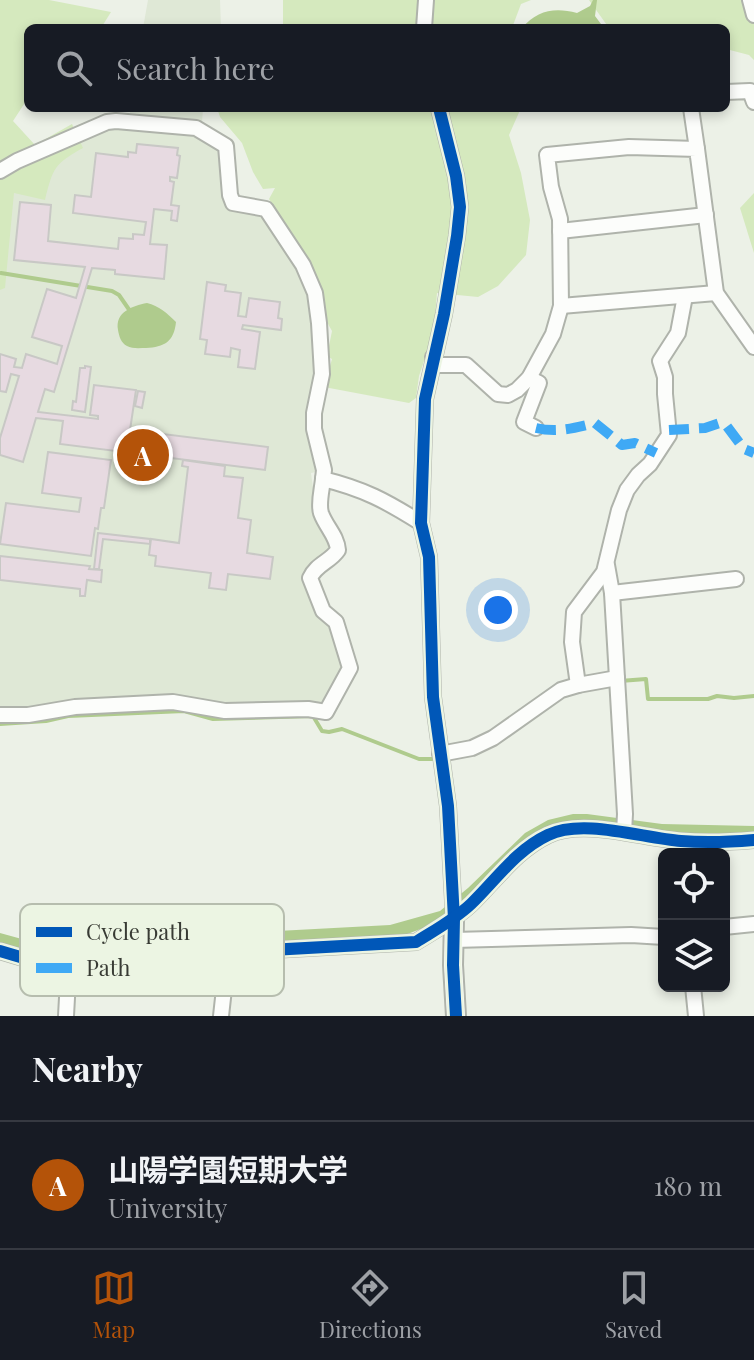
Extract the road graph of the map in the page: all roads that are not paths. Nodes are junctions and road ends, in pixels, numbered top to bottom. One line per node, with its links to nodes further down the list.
1 (426, 0): 4 (street)
2 (750, 0): 3 (street)
3 (754, 15)
4 (424, 24)
5 (730, 92): 6 (street)
6 (754, 102)
7 (440, 112): 17 (street)
8 (692, 112): 9 (street)
9 (697, 149): 11 (street); 12 (street)
10 (0, 171): 20 (street)
11 (706, 215): 12 (street); 13 (street)
12 (560, 231): 15 (street)
13 (716, 293): 14 (street); 16 (street)
14 (685, 296): 15 (street); 22 (street)
15 (561, 306): 18 (street)
16 (754, 347)
17 (433, 357): 18 (street); 21 (street)
18 (529, 378): 19 (street)
19 (536, 428)
20 (323, 479): 21 (street); 27 (street)
21 (421, 523): 28 (street)
22 (606, 562): 24 (street); 26 (street)
23 (736, 579): 24 (street)
24 (612, 593): 25 (street)
25 (617, 680): 26 (street); 29 (street)
26 (578, 685): 28 (street)
27 (0, 715)
28 (440, 754): 31 (street)
29 (624, 826): 30 (street); 31 (street)
30 (754, 840)
31 (454, 910): 35 (street); 36 (street)
32 (754, 924): 33 (street)
33 (730, 926)
34 (658, 937): 35 (street)
35 (454, 940): 44 (street)
36 (284, 950)
37 (0, 951): 38 (street)
38 (20, 957)
39 (694, 992): 45 (street)
40 (67, 996): 42 (street)
41 (223, 996): 43 (street)
42 (66, 1016)
43 (221, 1016)
44 (456, 1016)
45 (696, 1016)

